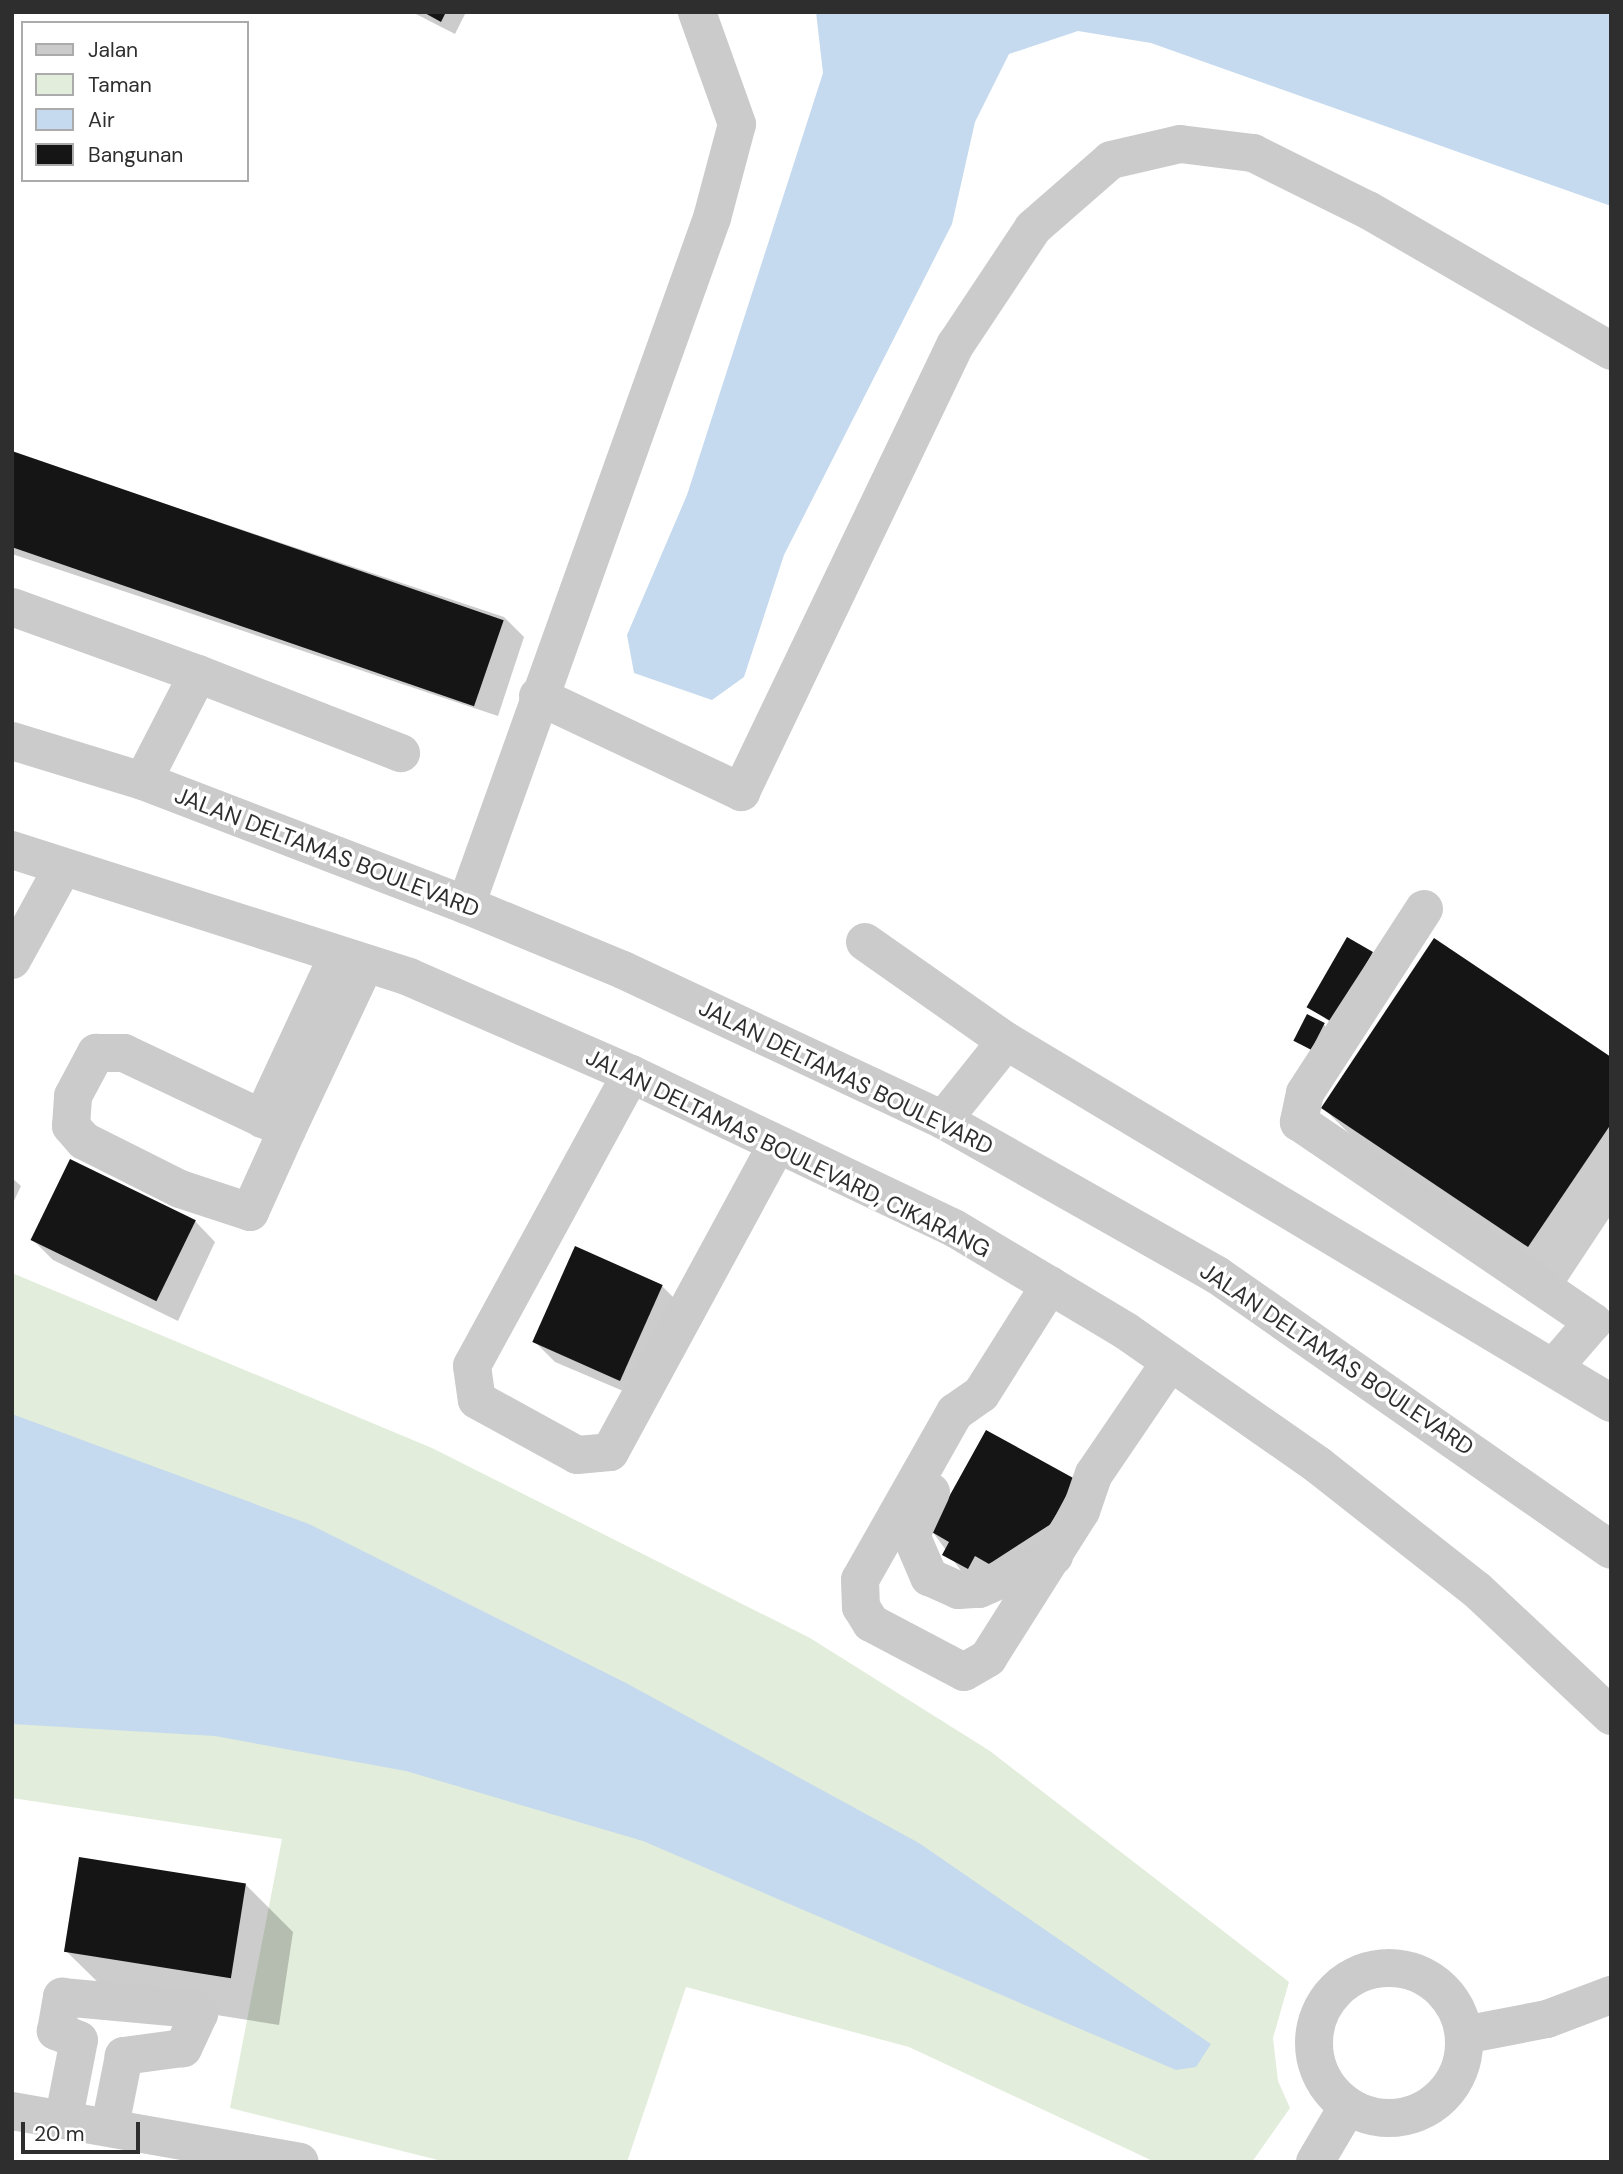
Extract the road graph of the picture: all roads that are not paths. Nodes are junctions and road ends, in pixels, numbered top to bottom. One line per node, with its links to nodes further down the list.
1 (697, 12): 5 (street)
2 (1611, 351): 5 (street)
3 (12, 607): 4 (street)
4 (198, 674): 7 (street); 8 (street)
5 (538, 696): 11 (street)
6 (12, 741): 8 (street, JALAN DELTAMAS BOULEVARD)
7 (401, 753)
8 (144, 781): 11 (street, JALAN DELTAMAS BOULEVARD)
9 (12, 850): 10 (street, JALAN DELTAMAS BOULEVARD, CIKARANG)
10 (63, 867): 14 (street, JALAN DELTAMAS BOULEVARD, CIKARANG); 15 (street)
11 (466, 905): 18 (street, JALAN DELTAMAS BOULEVARD)
12 (1424, 909): 22 (street)
13 (865, 942): 16 (street)
14 (352, 959): 17 (street, JALAN DELTAMAS BOULEVARD, CIKARANG); 19 (street)
15 (12, 960)
16 (1006, 1041): 18 (street); 24 (street)
17 (631, 1074): 20 (street, JALAN DELTAMAS BOULEVARD, CIKARANG); 20 (street)
18 (943, 1121): 27 (street, JALAN DELTAMAS BOULEVARD)
19 (274, 1124): 19 (street)
20 (778, 1144): 21 (street, JALAN DELTAMAS BOULEVARD, CIKARANG)
21 (1050, 1285): 23 (street, JALAN DELTAMAS BOULEVARD, CIKARANG); 25 (street)
22 (1602, 1329): 24 (street)
23 (1170, 1362): 28 (street); 29 (street, JALAN DELTAMAS BOULEVARD, CIKARANG)
24 (1556, 1365): 26 (street)
25 (981, 1394): 28 (street); 28 (street)
26 (1611, 1403)
27 (1611, 1550)
28 (1054, 1556)
29 (1611, 1716)
30 (1611, 1995): 31 (street)
31 (1464, 2035): 32 (street); 32 (street)
32 (1348, 2106): 37 (street)
33 (12, 2111): 34 (street)
34 (64, 2117): 35 (street); 35 (street)
35 (110, 2126): 36 (street)
36 (300, 2162)
37 (1315, 2162)

